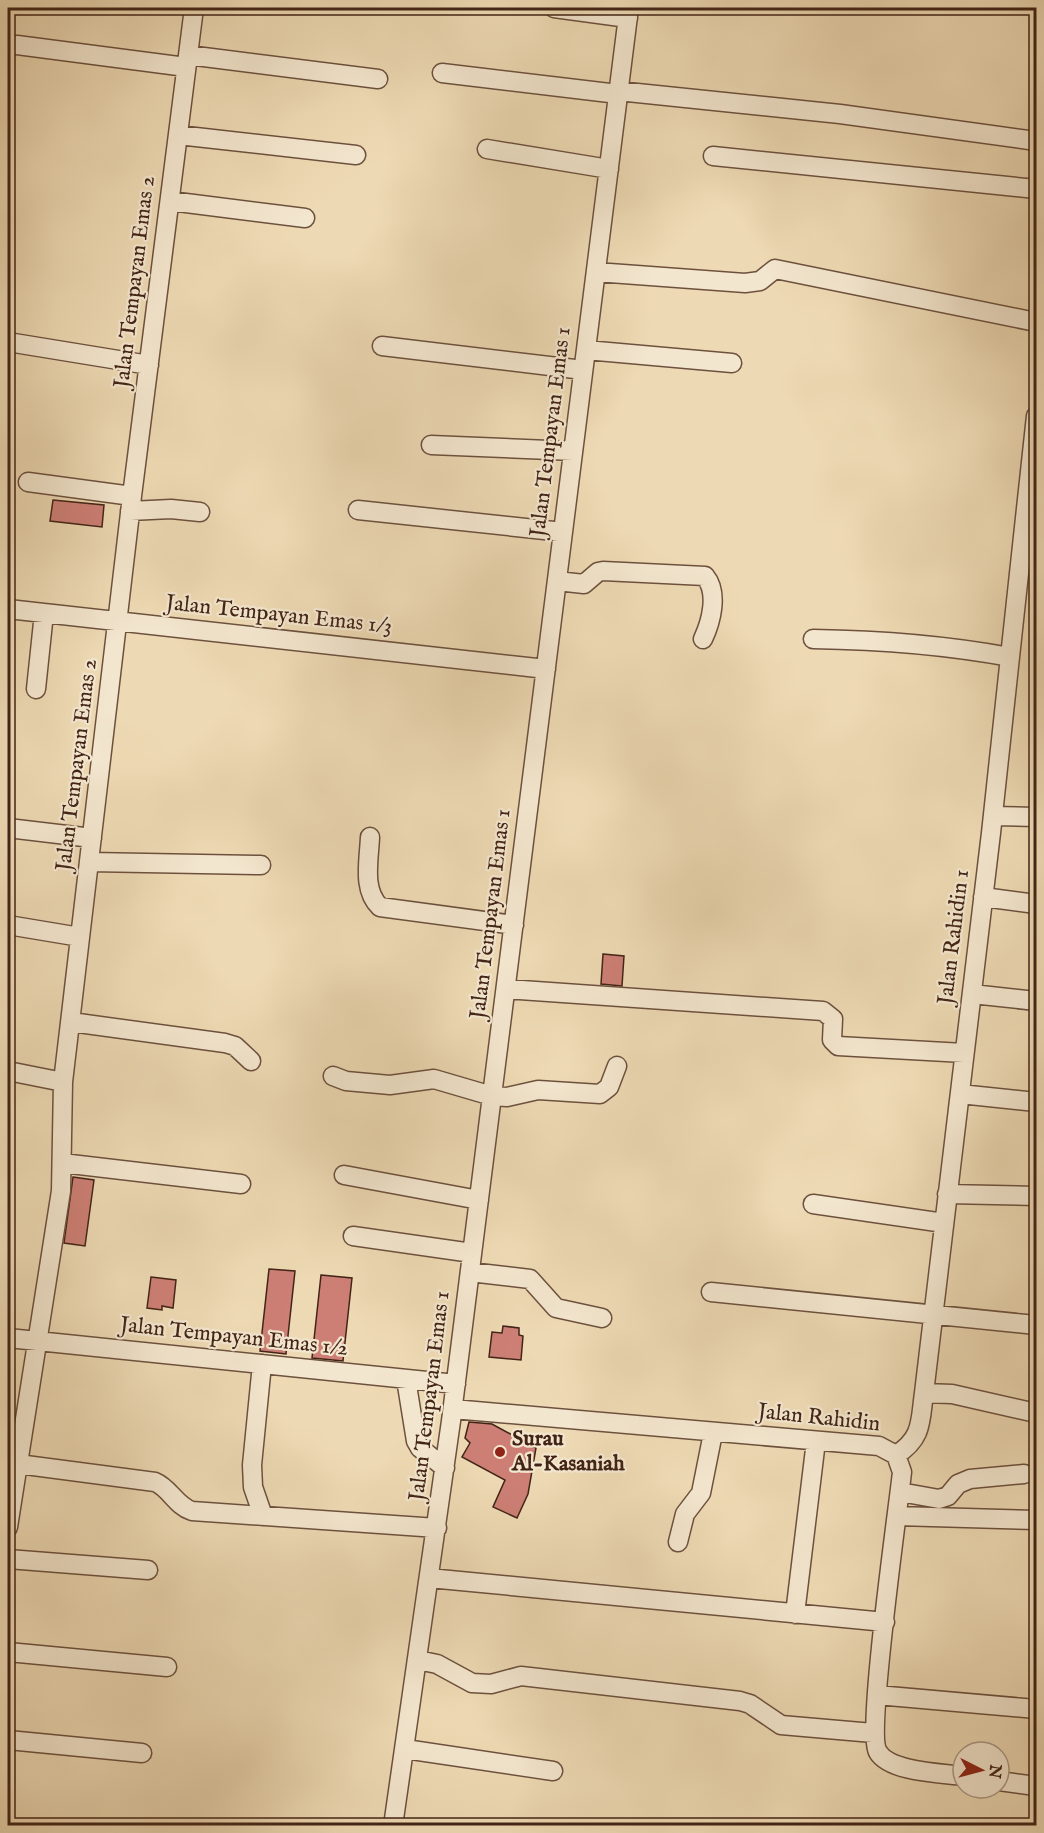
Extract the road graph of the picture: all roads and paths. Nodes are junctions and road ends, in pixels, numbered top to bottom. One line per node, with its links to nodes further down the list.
1 (194, 8): 5 (street, Jalan Tempayan Emas 2)
2 (554, 8): 3 (street)
3 (628, 13): 8 (street, Jalan Tempayan Emas 1)
4 (16, 45): 5 (street)
5 (187, 61): 7 (street); 9 (street, Jalan Tempayan Emas 2)
6 (442, 73): 8 (street)
7 (378, 79)
8 (618, 93): 10 (street); 14 (street, Jalan Tempayan Emas 1)
9 (178, 135): 12 (street); 16 (street, Jalan Tempayan Emas 2)
10 (1036, 141)
11 (487, 149): 14 (street)
12 (356, 155)
13 (714, 156): 15 (street)
14 (609, 169): 18 (street, Jalan Tempayan Emas 1)
15 (1036, 189)
16 (170, 201): 17 (street); 24 (street, Jalan Tempayan Emas 2)
17 (305, 218)
18 (596, 272): 19 (street); 22 (street, Jalan Tempayan Emas 1)
19 (1036, 322)
20 (8, 342): 24 (street)
21 (382, 346): 25 (street)
22 (586, 350): 23 (street); 25 (street, Jalan Tempayan Emas 1)
23 (732, 363)
24 (150, 365): 30 (street, Jalan Tempayan Emas 2)
25 (583, 370): 28 (street, Jalan Tempayan Emas 1)
26 (1036, 416): 34 (street, Jalan Rahidin 1)
27 (430, 445): 28 (street)
28 (573, 452): 33 (street, Jalan Tempayan Emas 1)
29 (28, 482): 30 (street)
30 (131, 504): 32 (street); 39 (street, Jalan Tempayan Emas 2)
31 (358, 510): 33 (street)
32 (200, 512)
33 (563, 532): 36 (street, Jalan Tempayan Emas 1)
34 (1030, 533): 35 (street, Jalan Rahidin 1)
35 (1028, 578): 42 (street, Jalan Rahidin 1)
36 (557, 581): 40 (street); 43 (street, Jalan Tempayan Emas 1)
37 (8, 609): 38 (street, Jalan Tempayan Emas 1/3)
38 (44, 613): 39 (street, Jalan Tempayan Emas 1/3); 44 (street)
39 (118, 622): 43 (street, Jalan Tempayan Emas 1/3); 49 (street, Jalan Tempayan Emas 2)
40 (703, 639)
41 (813, 639): 42 (street)
42 (1010, 657): 45 (street, Jalan Rahidin 1)
43 (546, 669): 55 (street, Jalan Tempayan Emas 1)
44 (36, 689)
45 (993, 816): 46 (street); 52 (street, Jalan Rahidin 1)
46 (1036, 817)
47 (8, 828): 49 (street)
48 (370, 837): 55 (street)
49 (92, 838): 50 (street, Jalan Tempayan Emas 2)
50 (90, 862): 51 (street); 56 (street, Jalan Tempayan Emas 2)
51 (261, 865)
52 (983, 897): 53 (street); 58 (street, Jalan Rahidin 1)
53 (1036, 904)
54 (8, 925): 56 (street)
55 (513, 925): 57 (street, Jalan Tempayan Emas 1)
56 (80, 937): 60 (street, Jalan Tempayan Emas 2)
57 (506, 989): 61 (street); 68 (street, Jalan Tempayan Emas 1)
58 (972, 994): 59 (street); 61 (street, Jalan Rahidin 1)
59 (1036, 1001)
60 (71, 1022): 62 (street); 66 (street, Jalan Tempayan Emas 2)
61 (964, 1053): 67 (street, Jalan Rahidin 1)
62 (251, 1061)
63 (617, 1066): 68 (street)
64 (8, 1071): 66 (street)
65 (333, 1076): 68 (street)
66 (63, 1082): 70 (street, Jalan Tempayan Emas 2)
67 (960, 1094): 69 (street); 73 (street, Jalan Rahidin 1)
68 (492, 1096): 75 (street, Jalan Tempayan Emas 1)
69 (1036, 1102)
70 (62, 1163): 72 (street); 86 (street, Jalan Tempayan Emas 2)
71 (344, 1175): 75 (street)
72 (240, 1184)
73 (947, 1194): 74 (street); 77 (street, Jalan Rahidin 1)
74 (1036, 1196)
75 (479, 1200): 79 (street, Jalan Tempayan Emas 1)
76 (813, 1204): 77 (street)
77 (944, 1223): 82 (street, Jalan Rahidin 1)
78 (353, 1236): 79 (street)
79 (472, 1253): 80 (street, Jalan Tempayan Emas 1)
80 (470, 1272): 83 (street); 89 (street, Jalan Tempayan Emas 1)
81 (711, 1292): 82 (street)
82 (933, 1315): 84 (street); 90 (street, Jalan Rahidin 1)
83 (602, 1318)
84 (1036, 1325)
85 (8, 1338): 86 (street, Jalan Tempayan Emas 1/2)
86 (38, 1342): 87 (street, Jalan Tempayan Emas 1/2); 93 (street, Jalan Tempayan Emas 2)
87 (262, 1364): 88 (street, Jalan Tempayan Emas 1/2); 101 (street)
88 (406, 1379): 89 (street, Jalan Tempayan Emas 1/2); 98 (street)
89 (456, 1384): 91 (street, Jalan Tempayan Emas 1)
90 (924, 1393): 92 (street); 96 (street, Jalan Rahidin 1)
91 (453, 1409): 94 (street, Jalan Rahidin); 98 (street, Jalan Tempayan Emas 1)
92 (1036, 1413)
93 (15, 1431): 97 (street, Jalan Tempayan Emas 2)
94 (713, 1432): 95 (street, Jalan Rahidin); 106 (street)
95 (816, 1441): 96 (street, Jalan Rahidin); 110 (street)
96 (896, 1455): 100 (street, Jalan Rahidin)
97 (18, 1464): 101 (street); 104 (street, Jalan Tempayan Emas 2)
98 (445, 1468): 105 (street, Jalan Tempayan Emas 1)
99 (1024, 1474): 100 (street)
100 (900, 1492): 102 (street, Jalan Rahidin)
101 (263, 1516): 105 (street)
102 (897, 1516): 103 (street); 111 (street, Jalan Rahidin)
103 (1036, 1520)
104 (8, 1527)
105 (437, 1528): 109 (street, Jalan Tempayan Emas 1)
106 (678, 1542)
107 (8, 1559): 108 (street)
108 (148, 1570)
109 (429, 1578): 110 (street); 113 (street, Jalan Tempayan Emas 1)
110 (795, 1614): 111 (street)
111 (885, 1622): 115 (street, Jalan Rahidin)
112 (8, 1652): 114 (street)
113 (418, 1660): 117 (street); 119 (street, Jalan Tempayan Emas 1)
114 (168, 1667)
115 (877, 1695): 116 (street); 117 (street, Jalan Rahidin)
116 (1036, 1709)
117 (873, 1733): 122 (street)
118 (8, 1740): 120 (street)
119 (405, 1749): 121 (street); 125 (street, Jalan Tempayan Emas 1)
120 (141, 1753)
121 (553, 1771)
122 (951, 1774)
123 (1011, 1783): 124 (street)
124 (1036, 1786)
125 (393, 1826)

